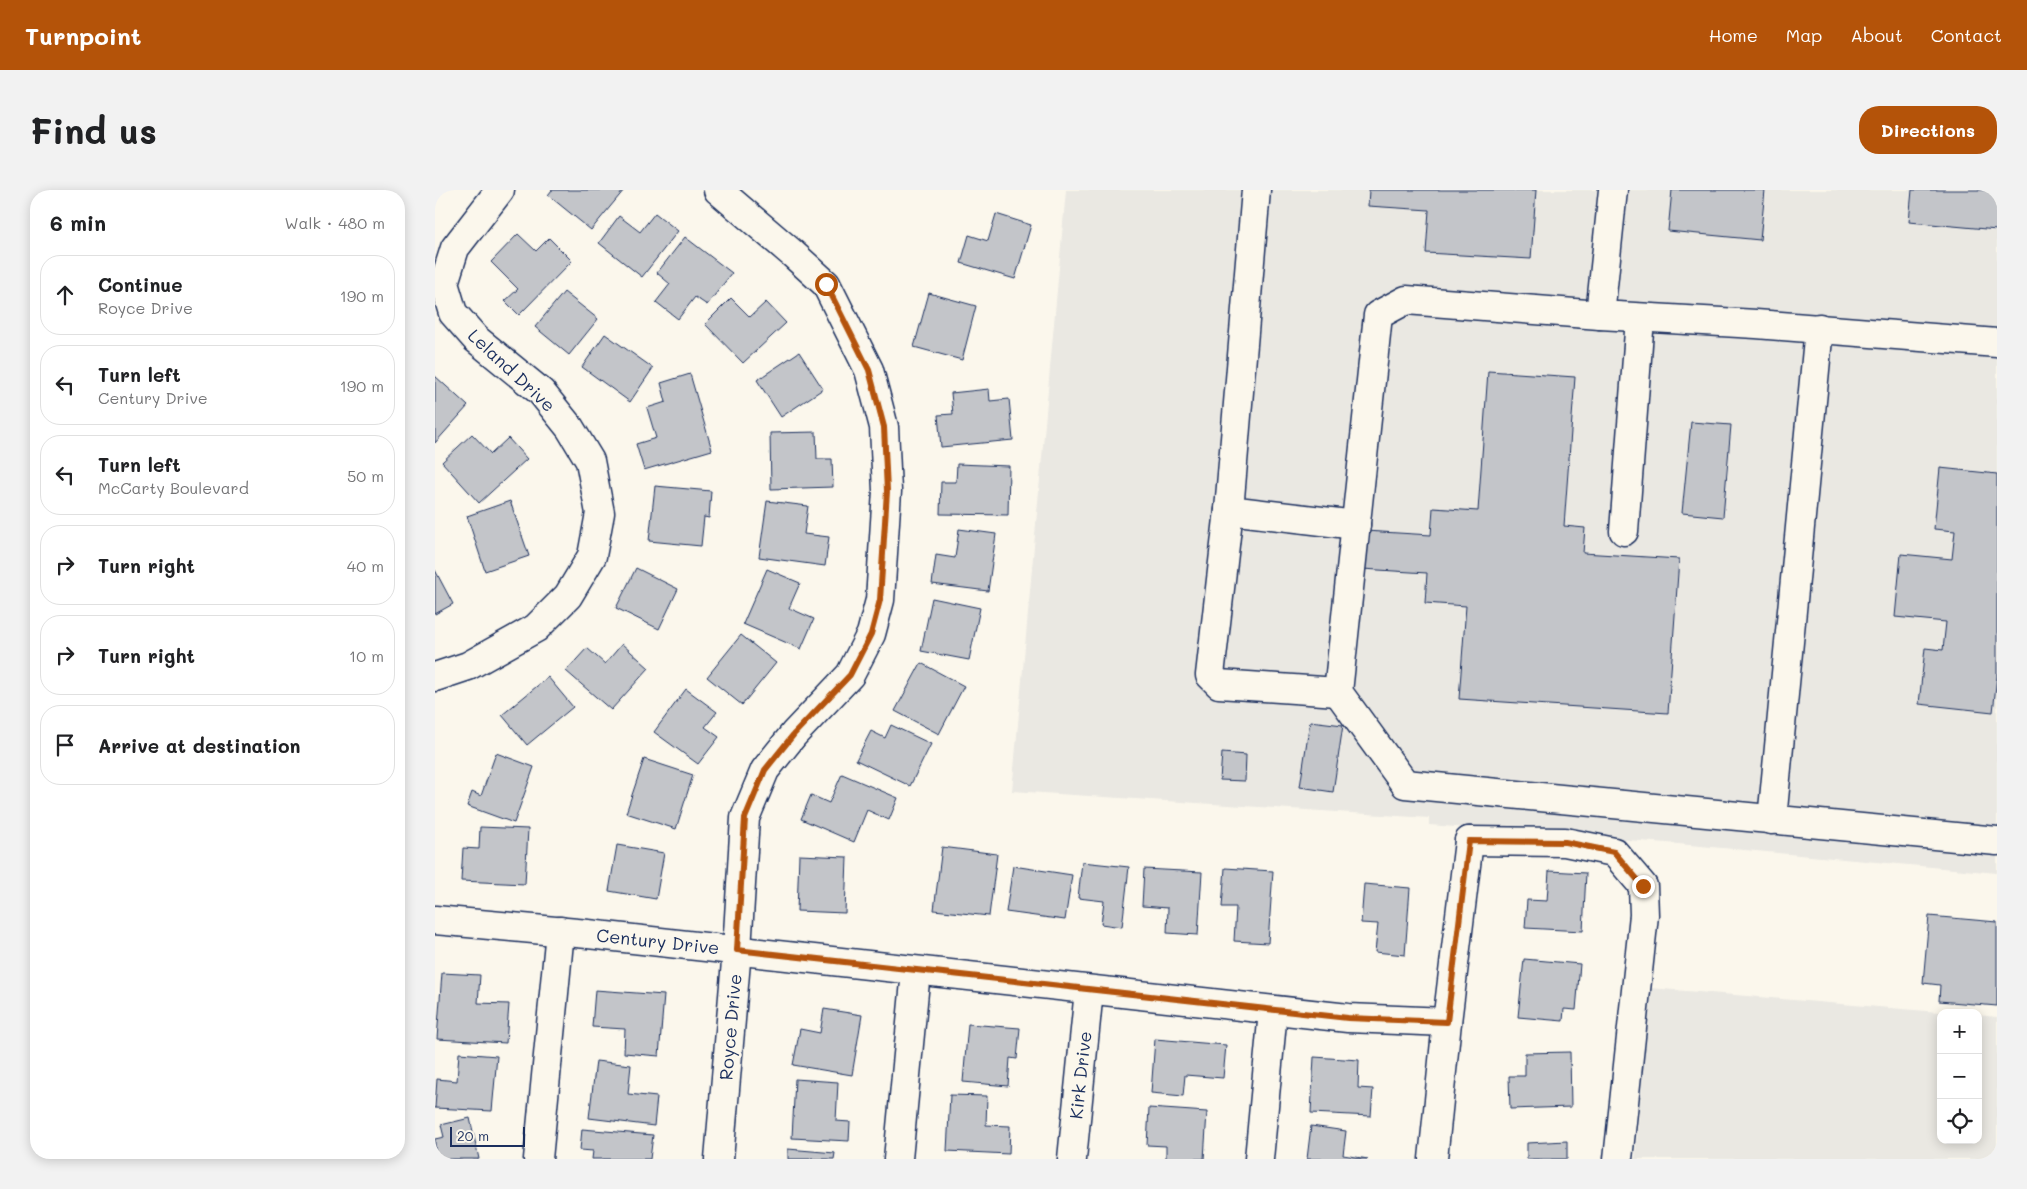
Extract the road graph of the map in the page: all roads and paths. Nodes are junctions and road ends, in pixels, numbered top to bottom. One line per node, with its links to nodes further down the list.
1 (500, 190): 12 (street, Leland Drive)
2 (718, 190): 18 (street, Royce Drive)
3 (1256, 190): 9 (street)
4 (1613, 190): 5 (street)
5 (1600, 316): 6 (street); 10 (street)
6 (1640, 318): 7 (street); 11 (street)
7 (1819, 328): 8 (street); 14 (street)
8 (1997, 343)
9 (1229, 510): 10 (street); 13 (street)
10 (1356, 526): 13 (street)
11 (1623, 531)
12 (435, 681)
13 (1338, 692): 14 (street)
14 (1772, 820): 15 (street)
15 (1997, 841)
16 (435, 920): 17 (street, Century Drive)
17 (560, 931): 18 (street, Century Drive); 23 (street)
18 (737, 950): 19 (street, Century Drive); 24 (street, Royce Drive)
19 (916, 971): 20 (street, Century Drive); 25 (street)
20 (1089, 990): 21 (street, Century Drive); 26 (street, Kirk Drive)
21 (1273, 1010): 22 (street, Century Drive); 27 (street)
22 (1447, 1022): 28 (street); 29 (street)
23 (538, 1159)
24 (719, 1159)
25 (898, 1159)
26 (1072, 1159)
27 (1259, 1159)
28 (1433, 1159)
29 (1619, 1159)

